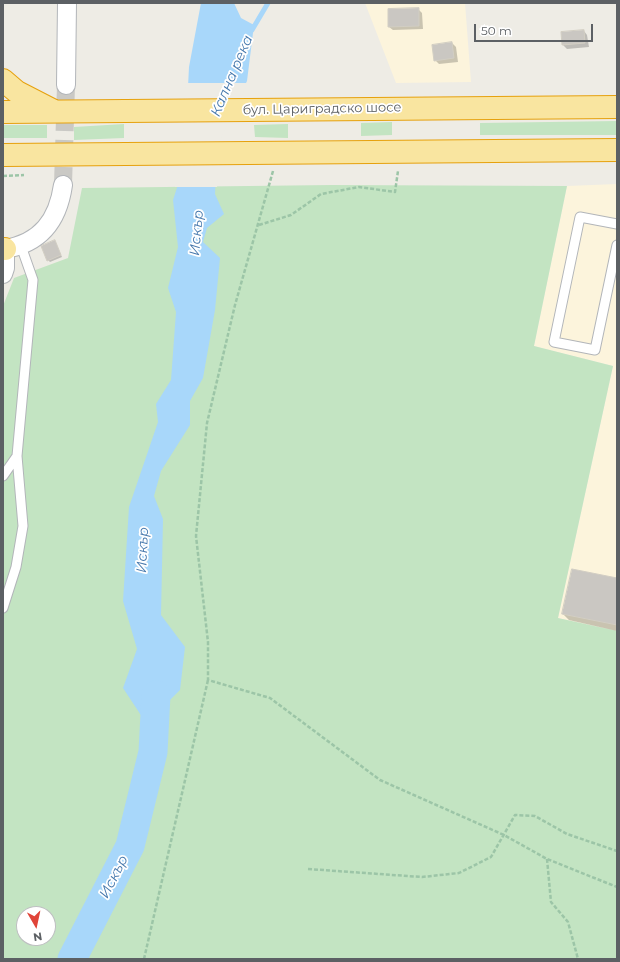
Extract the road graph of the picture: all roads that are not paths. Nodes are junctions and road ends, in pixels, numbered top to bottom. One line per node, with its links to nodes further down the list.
1 (67, 3): 3 (street)
2 (3, 80): 6 (highway)
3 (66, 85)
4 (617, 107): 6 (highway, бул. Цариградско шосе)
5 (3, 112): 6 (highway, бул. Цариградско шосе)
6 (55, 112)
7 (617, 150): 8 (highway)
8 (3, 155)
9 (63, 186): 12 (street)
10 (617, 224): 13 (lane)
11 (617, 244): 13 (lane)
12 (10, 248): 14 (street); 15 (lane)
13 (616, 257)
14 (3, 274)
15 (17, 456): 16 (lane); 17 (lane)
16 (3, 476)
17 (3, 608)

